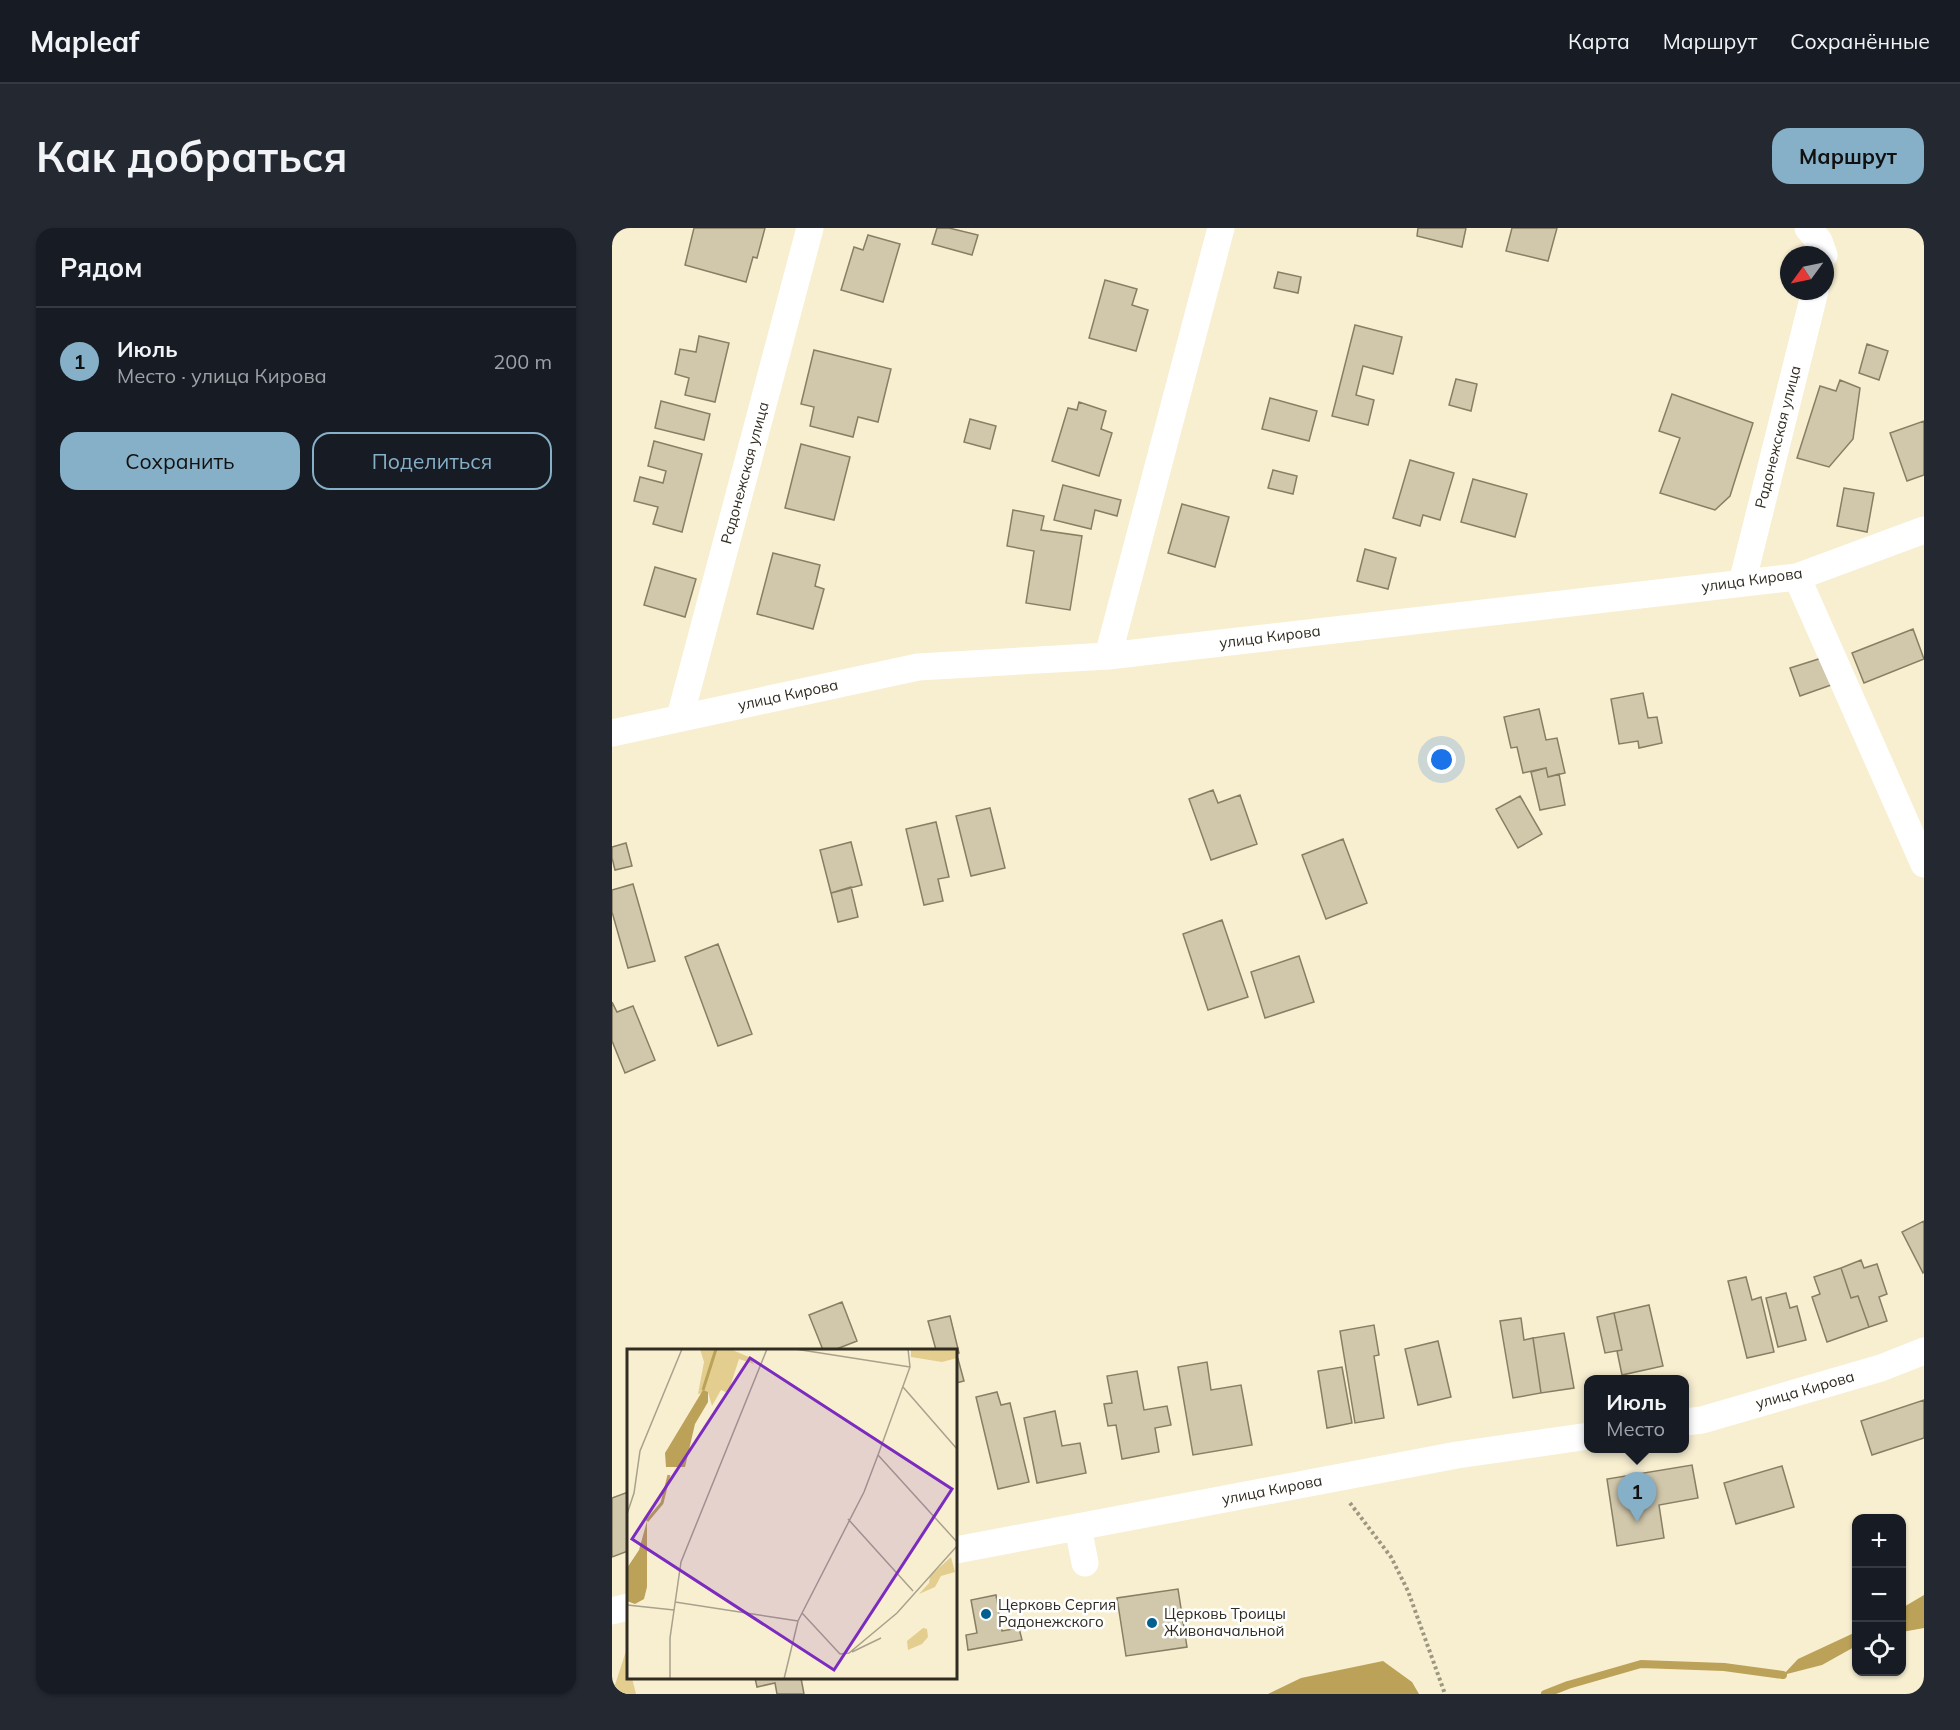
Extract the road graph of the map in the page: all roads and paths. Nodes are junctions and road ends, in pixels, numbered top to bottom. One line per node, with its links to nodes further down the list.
1 (810, 228): 10 (street, Радонежская улица)
2 (1221, 228): 9 (street)
3 (1808, 228): 4 (street)
4 (1821, 246)
5 (1813, 300): 8 (street, Радонежская улица)
6 (1924, 530): 7 (street, улица Кирова)
7 (1797, 576): 8 (street, улица Кирова); 12 (street)
8 (1742, 583): 9 (street, улица Кирова)
9 (1108, 656): 10 (street, улица Кирова)
10 (680, 717): 11 (street, улица Кирова)
11 (612, 733)
12 (1924, 864)
13 (1924, 1351): 14 (street, улица Кирова)
14 (1689, 1422)
15 (1584, 1437): 16 (street, улица Кирова)
16 (1332, 1479): 17 (street, улица Кирова); 22 (path)
17 (1078, 1527): 18 (street, улица Кирова); 19 (street)
18 (957, 1550)
19 (1085, 1563)
20 (627, 1607): 21 (street)
21 (612, 1611)
22 (1445, 1694)

